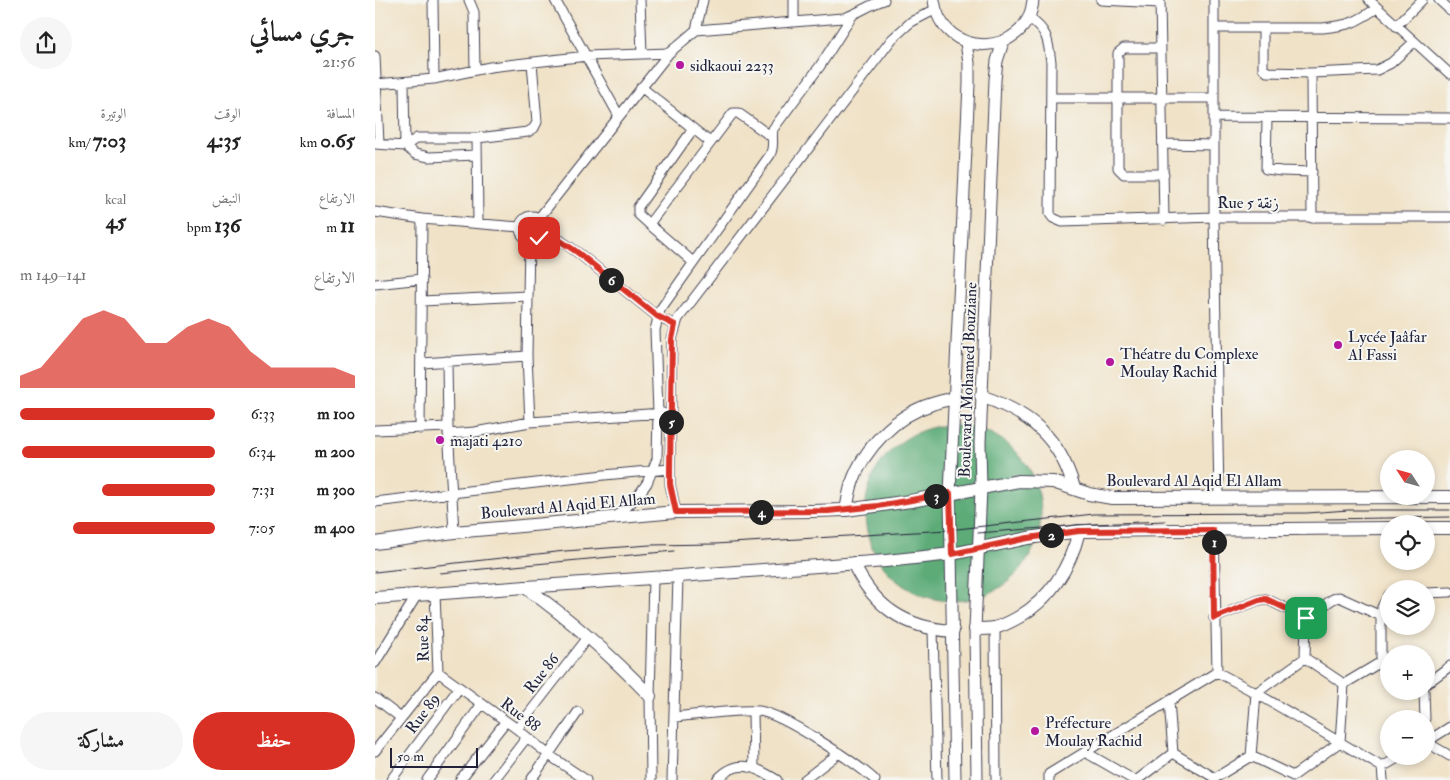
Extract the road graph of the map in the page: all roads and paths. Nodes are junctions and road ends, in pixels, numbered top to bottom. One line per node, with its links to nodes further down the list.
1 (433, 0): 37 (street)
2 (469, 0): 34 (street)
3 (555, 0): 32 (street)
4 (640, 0): 30 (street)
5 (703, 0): 24 (street)
6 (794, 0): 20 (street)
7 (1033, 0): 19 (street)
8 (1101, 0): 14 (street)
9 (1214, 0): 22 (street)
10 (1369, 0): 16 (street)
11 (1422, 0): 21 (street)
12 (1439, 0): 17 (street)
13 (879, 1): 18 (street)
14 (1160, 1): 28 (street)
15 (935, 5): 27 (street); 79 (street)
16 (1377, 8): 21 (street); 23 (street)
17 (1450, 10)
18 (852, 16): 20 (street); 51 (street)
19 (1029, 18): 25 (street); 41 (street)
20 (795, 21): 24 (street)
21 (1396, 26): 26 (street)
22 (1214, 28): 23 (street); 43 (street)
23 (1263, 28): 35 (street)
24 (696, 30): 29 (street)
25 (1003, 42): 27 (street); 83 (street, Boulevard Mohamed Bouziane)
26 (1414, 42): 35 (street); 36 (street)
27 (966, 43): 84 (street, Boulevard Mohamed Bouziane)
28 (1161, 48): 42 (street); 44 (street)
29 (669, 53): 30 (street); 40 (street)
30 (642, 54): 32 (street)
31 (375, 56): 39 (street)
32 (587, 56): 33 (street); 45 (street)
33 (532, 63): 34 (street); 52 (street)
34 (475, 70): 37 (street)
35 (1311, 73): 48 (street)
36 (1450, 74)
37 (434, 79): 38 (street)
38 (404, 82): 39 (street); 57 (street)
39 (376, 84): 54 (street)
40 (641, 88): 45 (street); 50 (street)
41 (1051, 98): 44 (street); 67 (street, Rue 5 زنقة)
42 (1162, 98): 43 (street); 44 (street); 55 (street)
43 (1214, 98): 46 (street)
44 (1118, 99): 60 (street)
45 (619, 116): 64 (street)
46 (1214, 117): 47 (street); 56 (street)
47 (1267, 118): 48 (street); 59 (street)
48 (1312, 118): 49 (street); 59 (street)
49 (1450, 118)
50 (693, 129): 53 (street); 69 (street)
51 (772, 137): 53 (street); 73 (street)
52 (477, 138): 57 (street); 58 (street)
53 (710, 142): 69 (street)
54 (377, 144): 57 (street)
55 (1163, 144): 56 (street); 60 (street)
56 (1214, 145): 62 (street)
57 (405, 146): 58 (street)
58 (477, 155): 68 (street)
59 (1312, 172): 65 (street)
60 (1164, 174): 67 (street)
61 (375, 212): 66 (street)
62 (1214, 217): 65 (street, Rue 5 زنقة); 67 (street, Rue 5 زنقة); 97 (street)
63 (1450, 217): 65 (street, Rue 5 زنقة)
64 (539, 218): 70 (street); 71 (street)
65 (1312, 218)
66 (422, 219): 68 (street); 74 (street)
67 (1164, 220)
68 (478, 223): 70 (street)
69 (649, 224): 73 (street)
70 (520, 227): 72 (street)
71 (544, 230): 72 (street); 78 (street)
72 (529, 240): 76 (street)
73 (693, 262): 78 (street)
74 (422, 279): 75 (street); 77 (street)
75 (377, 283)
76 (527, 296): 77 (street); 80 (street)
77 (422, 301): 82 (street)
78 (657, 316): 79 (street); 85 (street)
79 (675, 325): 86 (street)
80 (527, 356): 81 (street); 87 (street)
81 (447, 361): 82 (street); 90 (street)
82 (421, 363): 88 (street)
83 (981, 396): 93 (street, Boulevard Mohamed Bouziane); 94 (main road)
84 (955, 398): 95 (street, Boulevard Mohamed Bouziane); 100 (main road)
85 (659, 413): 86 (street); 87 (street); 92 (street)
86 (671, 413): 91 (street)
87 (530, 422): 90 (street)
88 (420, 429): 89 (street); 90 (street)
89 (375, 430)
90 (448, 431): 96 (street)
91 (670, 469): 92 (street); 101 (street)
92 (653, 470): 96 (street); 102 (street)
93 (981, 488): 94 (main road, Boulevard Al Aqid El Allam); 95 (main road, Boulevard Al Aqid El Allam); 110 (street, Boulevard Mohamed Bouziane)
94 (1074, 488): 97 (main road, Boulevard Al Aqid El Allam)
95 (950, 493): 100 (main road, Boulevard Al Aqid El Allam); 111 (street, Boulevard Mohamed Bouziane)
96 (451, 494): 99 (street); 108 (street)
97 (1219, 497): 98 (main road, Boulevard Al Aqid El Allam)
98 (1450, 497)
99 (375, 502)
100 (846, 510): 101 (main road, Boulevard Al Aqid El Allam)
101 (676, 512): 102 (main road, Boulevard Al Aqid El Allam)
102 (617, 516): 108 (main road, Boulevard Al Aqid El Allam)
103 (1380, 528): 106 (main road)
104 (1435, 528): 105 (main road)
105 (1450, 528)
106 (1213, 530): 107 (main road); 122 (street)
107 (1079, 531): 110 (main road); 124 (main road)
108 (454, 532): 109 (main road, Boulevard Al Aqid El Allam)
109 (375, 543)
110 (978, 549): 111 (main road); 125 (street, Boulevard Mohamed Bouziane)
111 (952, 554): 112 (main road); 127 (street, Boulevard Mohamed Bouziane)
112 (853, 563): 113 (main road); 126 (main road)
113 (678, 577): 114 (main road); 145 (street)
114 (653, 579): 115 (main road); 139 (street)
115 (525, 587): 118 (main road); 128 (main road)
116 (1435, 592): 117 (street)
117 (1450, 592)
118 (435, 593): 119 (main road); 133 (street, Rue 84)
119 (417, 595): 120 (main road); 130 (street)
120 (375, 598)
121 (1380, 616): 123 (street)
122 (1214, 618): 123 (street); 134 (street)
123 (1306, 618): 129 (street)
124 (995, 628): 125 (main road); 181 (street)
125 (975, 629): 180 (street, Boulevard Mohamed Bouziane)
126 (933, 630): 127 (main road); 178 (street)
127 (953, 631): 179 (street, Boulevard Mohamed Bouziane)
128 (589, 636): 139 (main road); 149 (street, Rue 86)
129 (1305, 658): 136 (street); 138 (street)
130 (375, 663)
131 (1380, 666): 136 (street)
132 (1450, 666): 135 (street)
133 (438, 672): 137 (street, Rue 88); 146 (street, Rue 84)
134 (1217, 672): 138 (street); 141 (street)
135 (1435, 677)
136 (1344, 684): 152 (street)
137 (459, 688): 142 (street, Rue 88); 167 (street, Rue 89)
138 (1256, 693): 152 (street); 159 (street)
139 (650, 696): 172 (street)
140 (375, 698): 146 (street)
141 (1169, 701): 155 (street); 157 (street)
142 (482, 704): 147 (street, Rue 88); 168 (street)
143 (753, 711): 145 (street); 156 (street); 162 (street)
144 (577, 712): 158 (street)
145 (674, 717): 173 (street)
146 (401, 718): 154 (street, Rue 84)
147 (506, 721): 149 (street, Rue 88); 169 (street)
148 (1450, 727): 150 (street)
149 (517, 729): 151 (street, Rue 88)
150 (1435, 736)
151 (527, 738): 158 (street, Rue 88); 170 (street)
152 (1340, 742): 163 (street); 165 (street)
153 (1435, 747): 160 (street)
154 (375, 751)
155 (1085, 752): 182 (street); 183 (street)
156 (839, 754): 176 (street); 177 (street)
157 (1173, 754): 166 (street); 183 (street)
158 (549, 755): 164 (street, Rue 88); 171 (street)
159 (1251, 756): 165 (street); 166 (street)
160 (1450, 756)
161 (1385, 765): 163 (street)
162 (754, 767): 174 (street); 175 (street)
163 (1382, 767): 184 (street)
164 (579, 778)
165 (1293, 778)
166 (1215, 779)
167 (391, 780)
168 (427, 780)
169 (460, 780)
170 (494, 780)
171 (531, 780)
172 (651, 780)
173 (672, 780)
174 (717, 780)
175 (777, 780)
176 (804, 780)
177 (875, 780)
178 (937, 780)
179 (955, 780)
180 (977, 780)
181 (997, 780)
182 (1049, 780)
183 (1136, 780)
184 (1383, 780)

